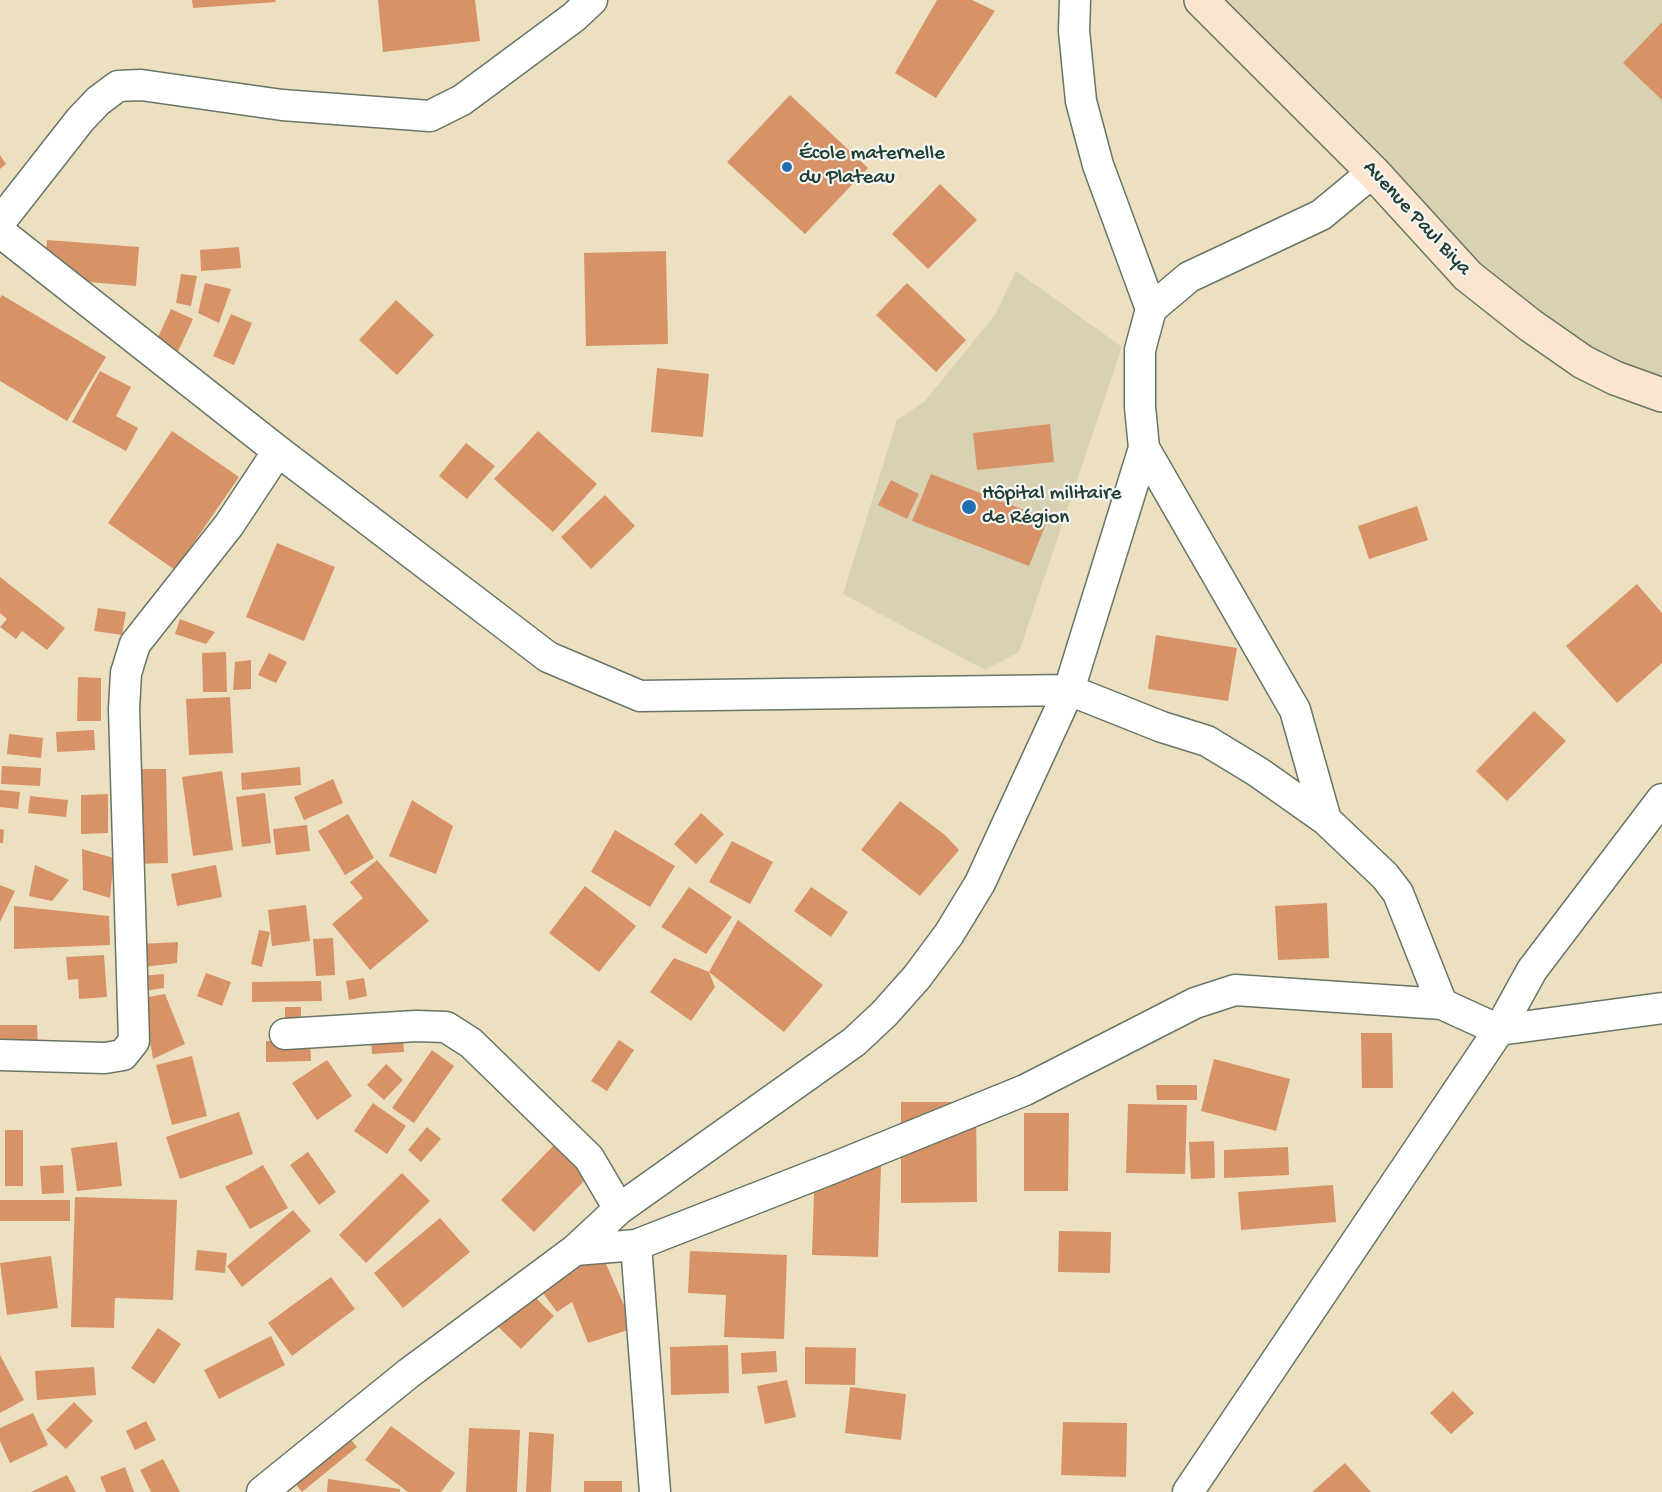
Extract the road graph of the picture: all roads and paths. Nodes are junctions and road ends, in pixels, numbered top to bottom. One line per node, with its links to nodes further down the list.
1 (592, 0): 5 (street)
2 (1075, 0): 7 (street)
3 (1201, 0): 4 (main road, Avenue Paul Biya)
4 (1373, 172): 7 (street); 8 (main road, Avenue Paul Biya)
5 (0, 222)
6 (0, 232): 10 (street)
7 (1151, 309): 9 (street)
8 (1662, 395)
9 (1144, 448): 11 (street); 13 (street)
10 (278, 451): 11 (street); 18 (street)
11 (1068, 690): 13 (street); 20 (street)
12 (1662, 799): 16 (street)
13 (1326, 820): 14 (street)
14 (1442, 1004): 16 (street); 22 (street)
15 (1662, 1008): 16 (street)
16 (1498, 1030): 26 (street)
17 (285, 1034): 19 (street)
18 (0, 1055)
19 (589, 1158): 20 (street); 21 (street)
20 (646, 1190): 21 (street)
21 (619, 1209): 23 (street)
22 (636, 1245): 23 (street); 25 (street)
23 (575, 1250): 24 (street)
24 (262, 1492)
25 (655, 1492)
26 (1188, 1492)

